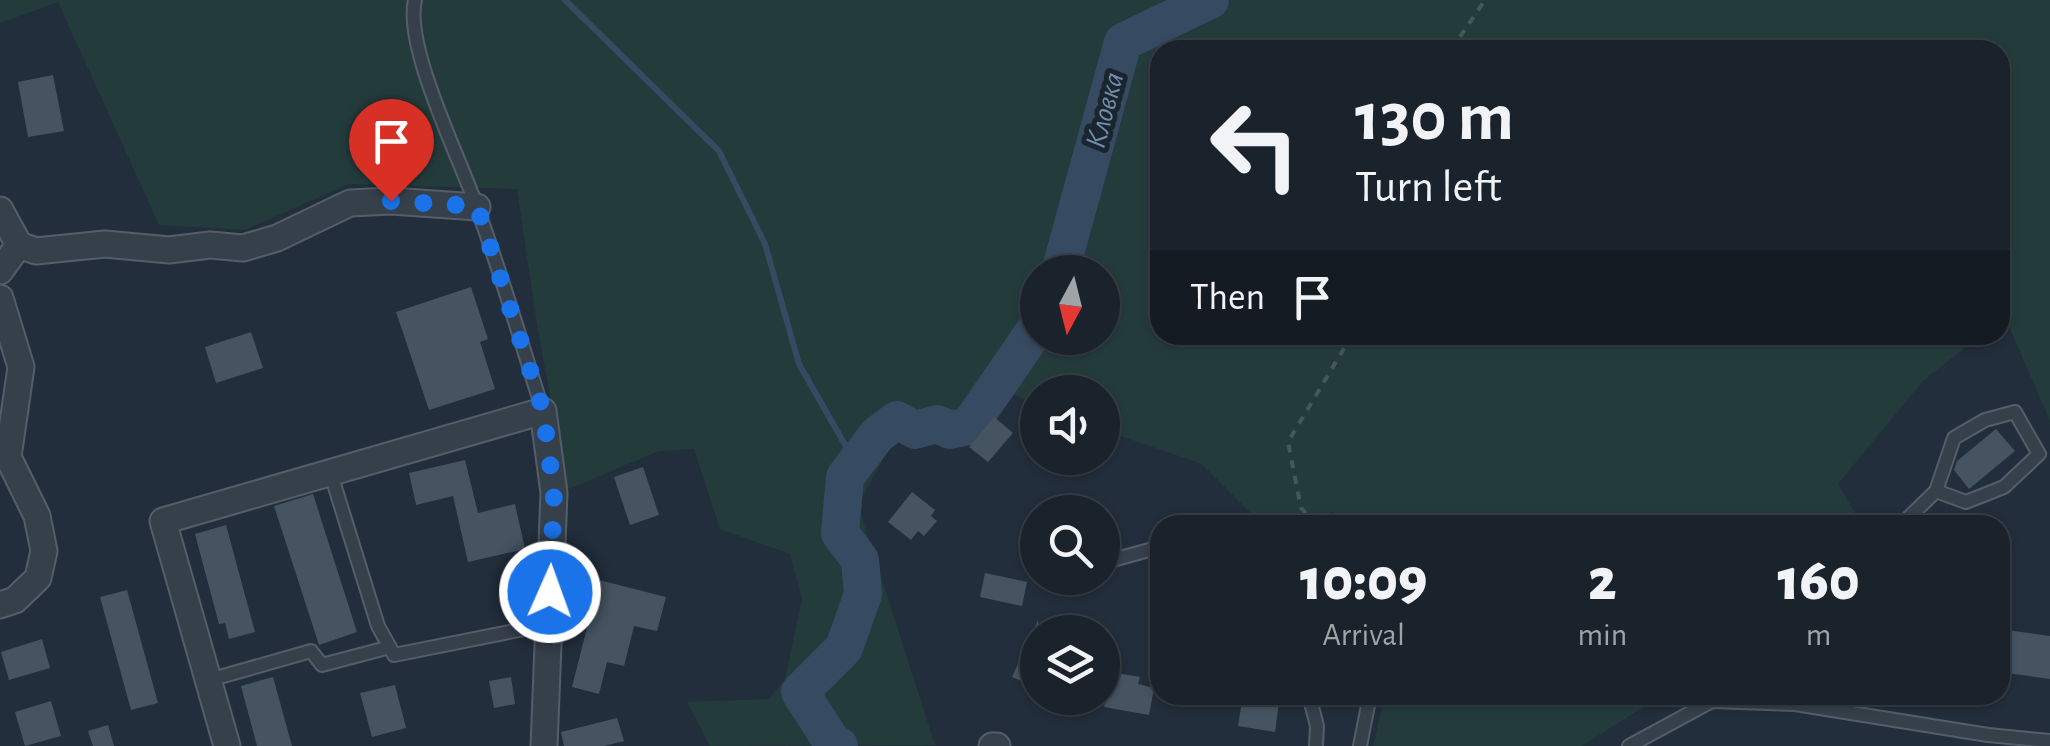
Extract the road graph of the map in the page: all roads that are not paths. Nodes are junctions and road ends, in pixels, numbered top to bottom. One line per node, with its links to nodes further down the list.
1 (415, 0): 2 (lane)
2 (477, 206): 4 (street); 7 (lane)
3 (0, 210): 4 (street)
4 (19, 245): 5 (street)
5 (0, 270)
6 (0, 298): 13 (street)
7 (543, 410): 8 (street); 14 (street)
8 (330, 472): 15 (lane); 16 (street)
9 (1936, 491): 9 (lane); 10 (lane)
10 (1911, 515)
11 (1150, 550): 12 (lane)
12 (1120, 556)
13 (8, 602)
14 (549, 624): 15 (lane); 23 (street)
15 (390, 647): 16 (lane)
16 (208, 680): 22 (street)
17 (1311, 705): 24 (lane)
18 (1368, 705): 25 (lane)
19 (1702, 705): 26 (lane)
20 (1801, 705): 21 (lane)
21 (2050, 741)
22 (227, 746)
23 (544, 746)
24 (1316, 746)
25 (1360, 746)
26 (1629, 746)

